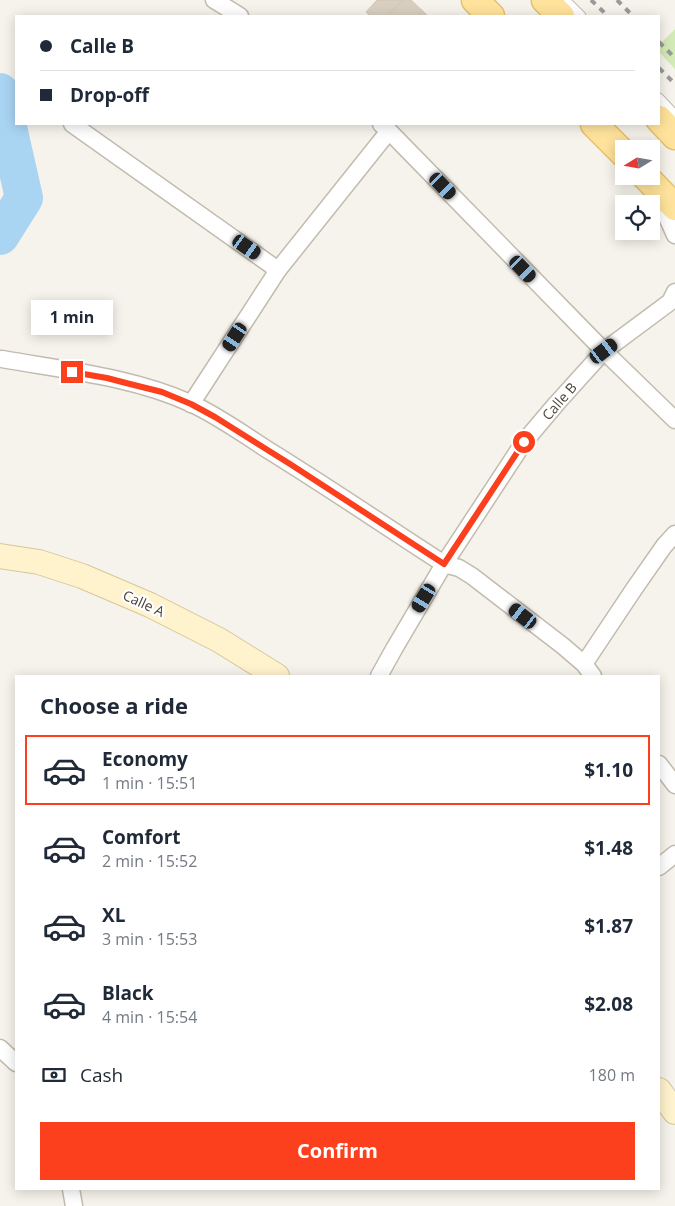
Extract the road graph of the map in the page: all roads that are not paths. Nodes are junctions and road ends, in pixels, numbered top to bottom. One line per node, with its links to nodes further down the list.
1 (214, 0): 5 (street)
2 (475, 0): 6 (main road)
3 (545, 0): 7 (main road)
4 (565, 0): 8 (lane)
5 (238, 15)
6 (490, 15)
7 (559, 15)
8 (580, 15)
9 (660, 99): 10 (lane)
10 (675, 115)
11 (660, 120): 15 (main road)
12 (73, 125): 21 (street)
13 (595, 125): 16 (main road)
14 (385, 127): 21 (street); 23 (street)
15 (675, 136)
16 (615, 145)
17 (650, 185): 20 (street)
18 (653, 185): 19 (main road)
19 (675, 206)
20 (675, 235)
21 (278, 270): 25 (street)
22 (673, 298): 23 (street, Calle B)
23 (604, 351): 26 (street); 29 (street, Calle B)
24 (2, 359): 25 (street)
25 (191, 404): 29 (street)
26 (675, 420)
27 (675, 534): 30 (street)
28 (0, 556): 31 (street, Calle A)
29 (444, 564): 30 (street); 32 (street, Calle B)
30 (588, 670)
31 (274, 675)
32 (380, 675)
33 (660, 765): 34 (street)
34 (675, 785)
35 (675, 854): 36 (street)
36 (660, 866)
37 (0, 1048): 38 (street)
38 (15, 1062)
39 (660, 1091): 40 (street)
40 (675, 1112)
41 (72, 1190): 42 (street)
42 (74, 1206)

